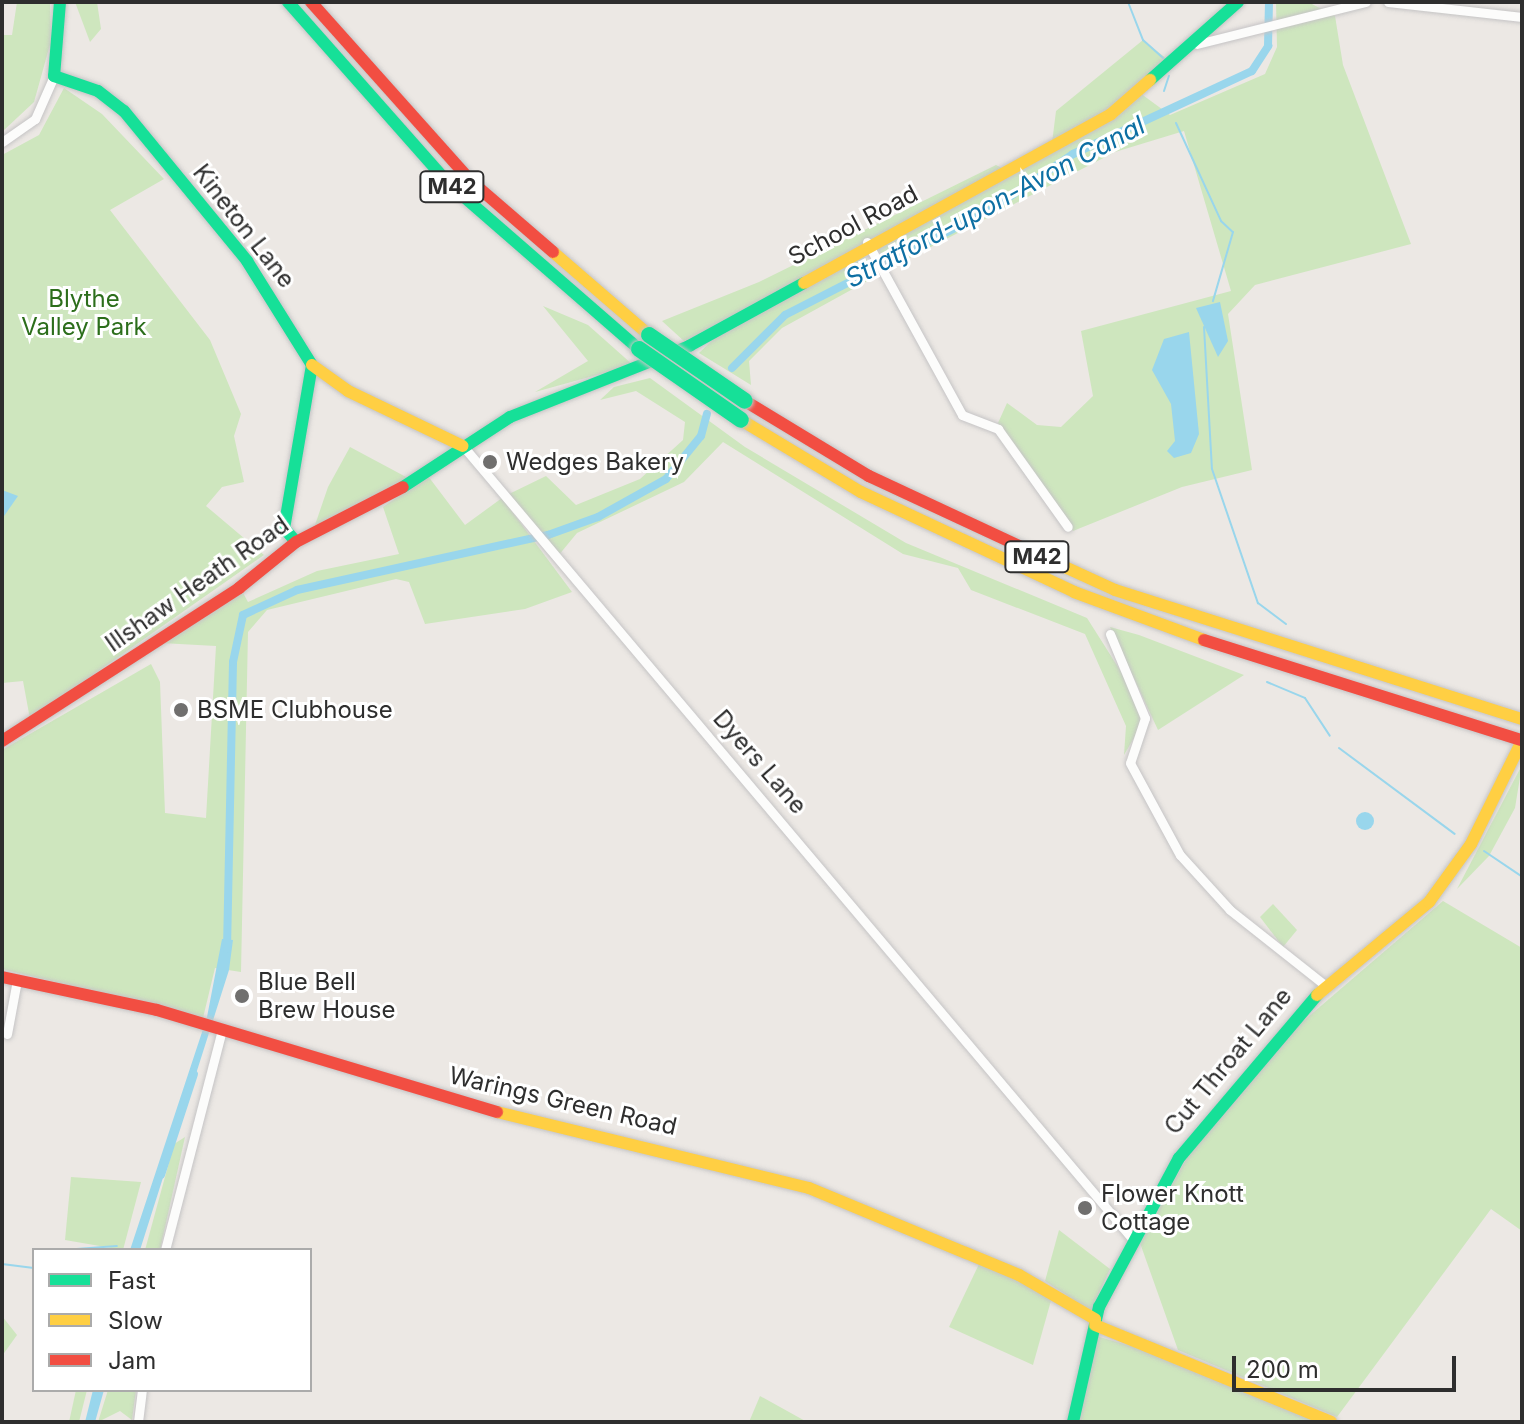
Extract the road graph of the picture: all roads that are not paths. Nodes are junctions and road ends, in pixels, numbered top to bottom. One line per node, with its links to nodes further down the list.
1 (60, 2): 9 (main road)
2 (288, 2): 21 (main road, M42, bridge)
3 (311, 2): 19 (main road, M42, bridge)
4 (1238, 2): 8 (main road, School Road)
5 (1366, 2): 8 (street)
6 (1388, 2): 7 (street)
7 (1522, 17)
8 (1197, 44): 11 (main road, School Road)
9 (54, 76): 10 (street); 12 (main road, Kineton Lane)
10 (2, 142)
11 (871, 250): 13 (main road, School Road); 14 (street)
12 (312, 365): 13 (main road, Dyers Lane); 15 (main road)
13 (463, 446): 16 (main road, Illshaw Heath Road); 28 (street, Dyers Lane)
14 (1068, 527)
15 (284, 528): 16 (main road); 17 (main road)
16 (296, 542): 17 (main road, Illshaw Heath Road)
17 (277, 555): 20 (main road, Illshaw Heath Road)
18 (1110, 634): 23 (street)
19 (1522, 719)
20 (2, 741)
21 (1520, 745): 23 (main road, Cut Throat Lane)
22 (9, 978): 24 (main road, Warings Green Road); 25 (street)
23 (1326, 986): 28 (main road, Cut Throat Lane)
24 (217, 1031): 26 (main road, Warings Green Road); 27 (street)
25 (7, 1034)
26 (238, 1039): 27 (street); 30 (main road, Warings Green Road)
27 (216, 1055): 29 (street)
28 (1134, 1241): 30 (main road, Cut Throat Lane)
29 (166, 1248)
30 (1095, 1322): 33 (main road, Cut Throat Lane); 34 (main road, Warings Green Road)
31 (142, 1392): 32 (street)
32 (138, 1422)
33 (1073, 1422)
34 (1331, 1422)

